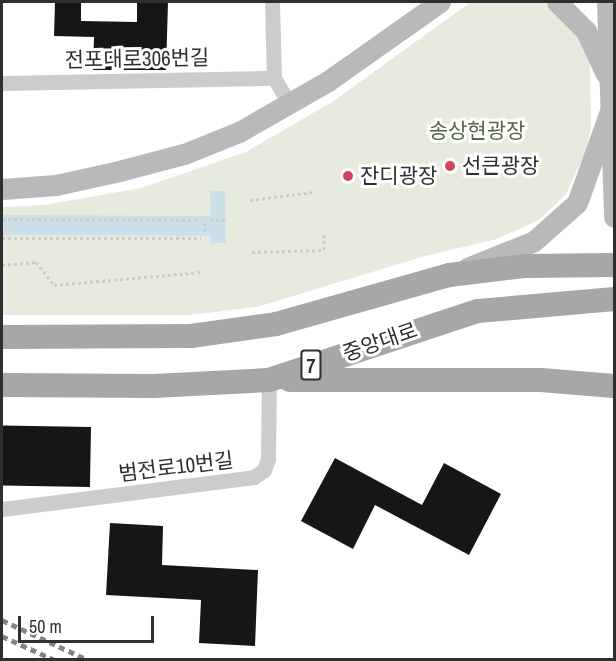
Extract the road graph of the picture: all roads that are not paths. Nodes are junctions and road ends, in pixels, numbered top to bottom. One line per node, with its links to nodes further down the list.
1 (272, 2): 5 (street)
2 (440, 2): 8 (main road)
3 (557, 2): 7 (main road)
4 (607, 2): 7 (main road)
5 (274, 78): 6 (street, 전포대로306번길); 8 (street)
6 (2, 83)
7 (612, 98): 10 (main road); 12 (main road)
8 (290, 105): 9 (main road)
9 (2, 189)
10 (615, 217)
11 (615, 265): 12 (main road, 중앙대로 / 7)
12 (449, 275): 14 (main road, 중앙대로 / 7)
13 (615, 300): 15 (main road, 중앙대로 / 7)
14 (2, 337)
15 (269, 380): 16 (main road, 중앙대로 / 7); 17 (main road); 18 (street, 범전로10번길)
16 (2, 385)
17 (615, 386)
18 (2, 509)

